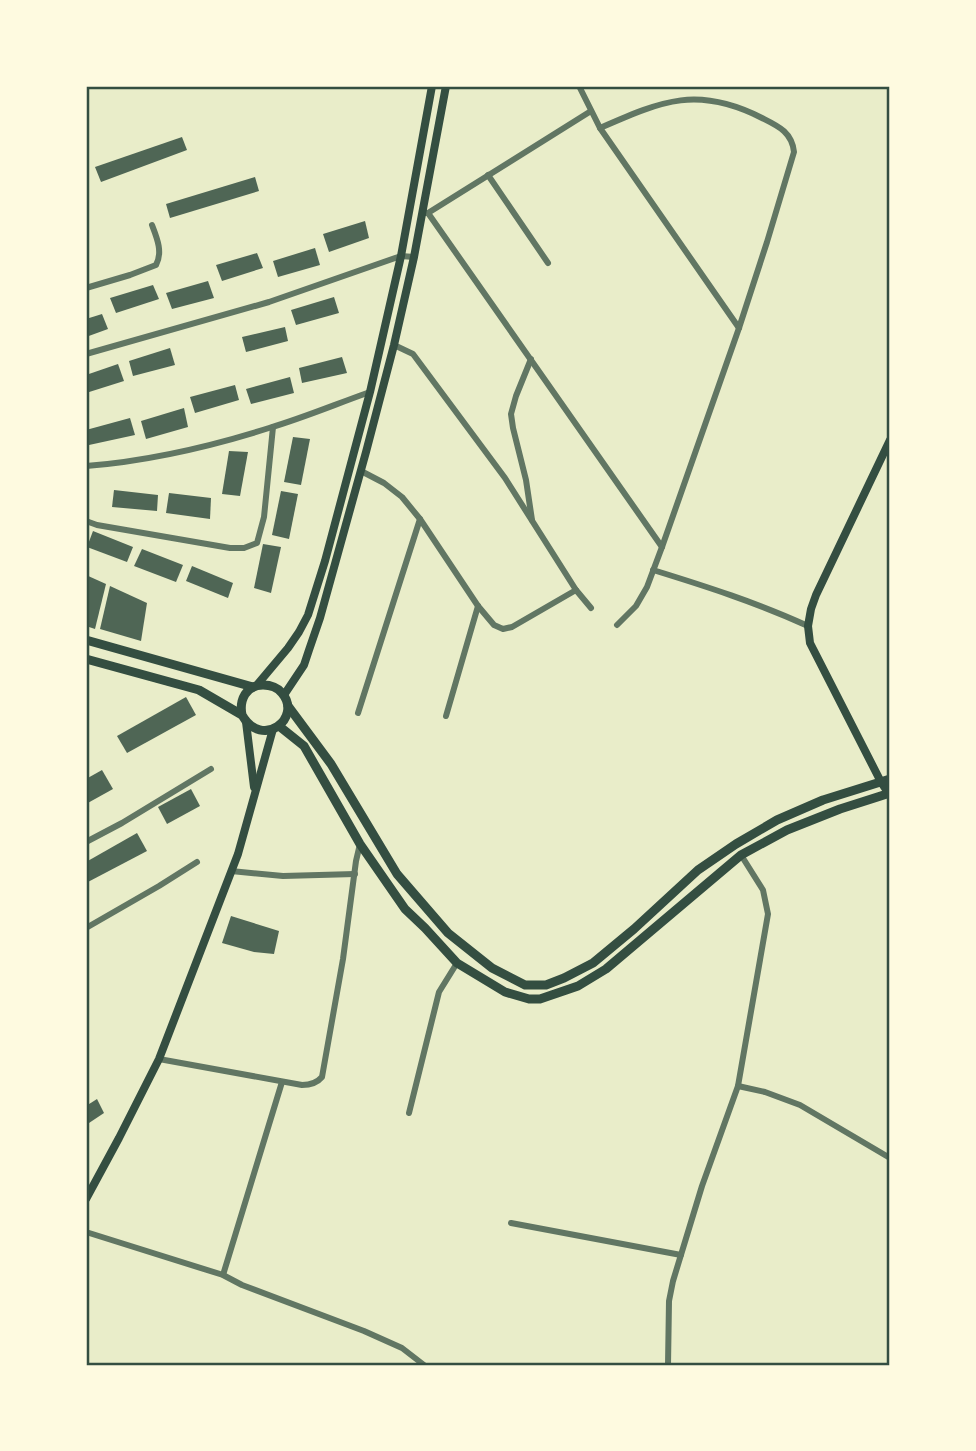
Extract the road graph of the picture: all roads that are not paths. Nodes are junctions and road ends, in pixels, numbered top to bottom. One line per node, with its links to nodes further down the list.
1 (432, 86): 9 (main road)
2 (446, 86): 7 (main road)
3 (579, 86): 4 (street)
4 (591, 111): 5 (street); 6 (street)
5 (600, 128): 13 (street); 13 (street)
6 (488, 175): 7 (street); 11 (street)
7 (426, 213): 10 (main road); 16 (street)
8 (152, 225): 12 (street)
9 (401, 256): 10 (street); 15 (street); 17 (main road)
10 (414, 257): 14 (main road)
11 (548, 263)
12 (86, 288)
13 (739, 328): 25 (street)
14 (394, 345): 21 (main road); 24 (street)
15 (86, 354)
16 (531, 359): 24 (street); 25 (street)
17 (370, 392): 18 (street); 34 (main road)
18 (273, 427): 20 (street); 23 (street)
19 (890, 440): 31 (main road)
20 (86, 466)
21 (361, 471): 22 (street); 35 (main road)
22 (420, 519): 28 (street); 37 (street)
23 (86, 521)
24 (533, 524): 27 (street)
25 (663, 547): 26 (street)
26 (653, 570): 30 (street); 31 (street)
27 (576, 590): 28 (street); 29 (street)
28 (478, 606): 38 (street)
29 (592, 608)
30 (617, 625)
31 (808, 626): 42 (main road)
32 (86, 640): 34 (main road)
33 (86, 659): 39 (main road)
34 (255, 686): 35 (main road); 39 (main road)
35 (284, 695): 36 (main road)
36 (288, 706): 40 (main road); 42 (main road)
37 (358, 713)
38 (446, 716)
39 (244, 719): 40 (main road); 43 (main road)
40 (276, 728): 43 (main road); 46 (main road)
41 (211, 769): 45 (street)
42 (885, 781): 44 (main road)
43 (255, 790): 49 (main road)
44 (889, 793): 47 (main road)
45 (86, 842)
46 (360, 844): 50 (street); 52 (main road)
47 (741, 855): 52 (main road); 55 (street)
48 (197, 862): 51 (street)
49 (231, 871): 50 (street); 53 (main road)
50 (355, 874): 54 (street)
51 (86, 928)
52 (457, 963): 56 (street)
53 (159, 1059): 54 (street); 58 (main road)
54 (282, 1082): 62 (street)
55 (738, 1086): 57 (street); 61 (street)
56 (409, 1113)
57 (890, 1158)
58 (86, 1199)
59 (510, 1223): 61 (street)
60 (86, 1231): 62 (street)
61 (681, 1255): 64 (street)
62 (223, 1275): 63 (street)
63 (424, 1365)
64 (668, 1365)

